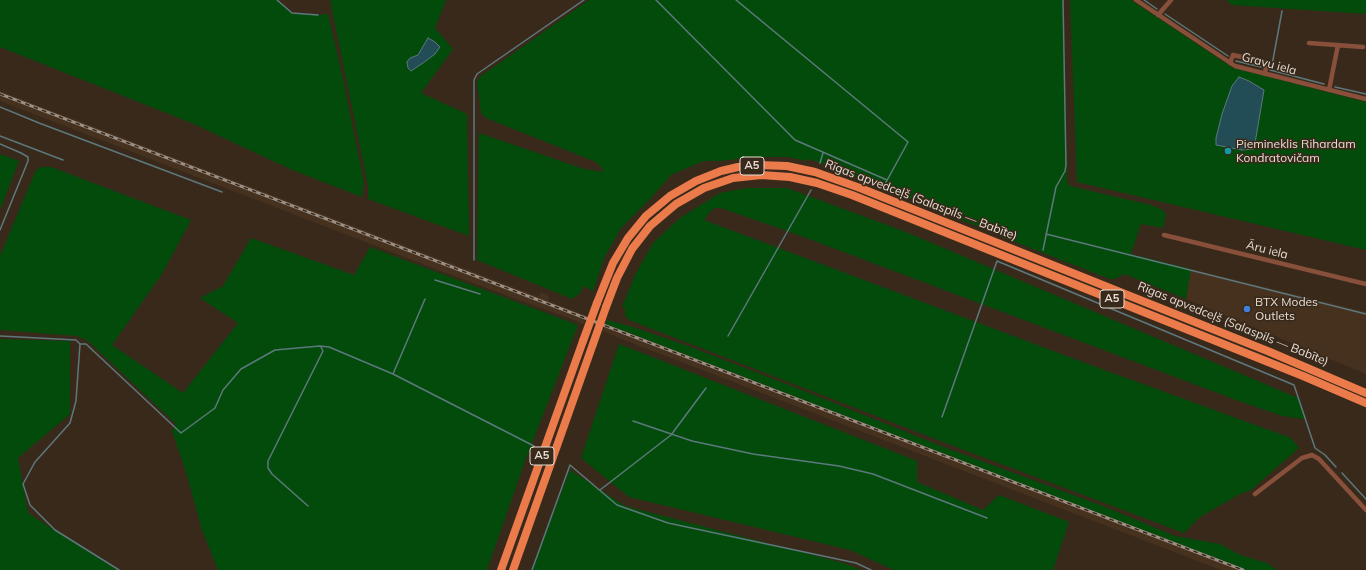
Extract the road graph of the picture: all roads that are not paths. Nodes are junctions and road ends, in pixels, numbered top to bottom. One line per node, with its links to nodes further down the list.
1 (1136, 0): 3 (street, Gravu iela)
2 (1171, 0): 3 (street)
3 (1158, 15): 7 (street, Gravu iela)
4 (1309, 43): 5 (street)
5 (1338, 46): 6 (street); 9 (street)
6 (1363, 47)
7 (1230, 64): 8 (street, Gravu iela); 8 (street)
8 (1265, 74): 9 (street, Gravu iela)
9 (1328, 90): 10 (street, Gravu iela)
10 (1366, 99)
11 (1164, 235): 12 (street, Āru iela)
12 (1366, 284)
13 (1325, 374): 14 (highway); 15 (highway, Rīgas apvedceļš (Salaspils — Babīte) / A5); 19 (highway, Rīgas apvedceļš (Salaspils — Babīte) / A5, bridge)
14 (1318, 383): 16 (highway, Rīgas apvedceļš (Salaspils — Babīte) / A5); 20 (highway, Rīgas apvedceļš (Salaspils — Babīte) / A5, bridge)
15 (1366, 393)
16 (1366, 403)
17 (1255, 494): 18 (street)
18 (1366, 510)
19 (501, 570)
20 (513, 570)

